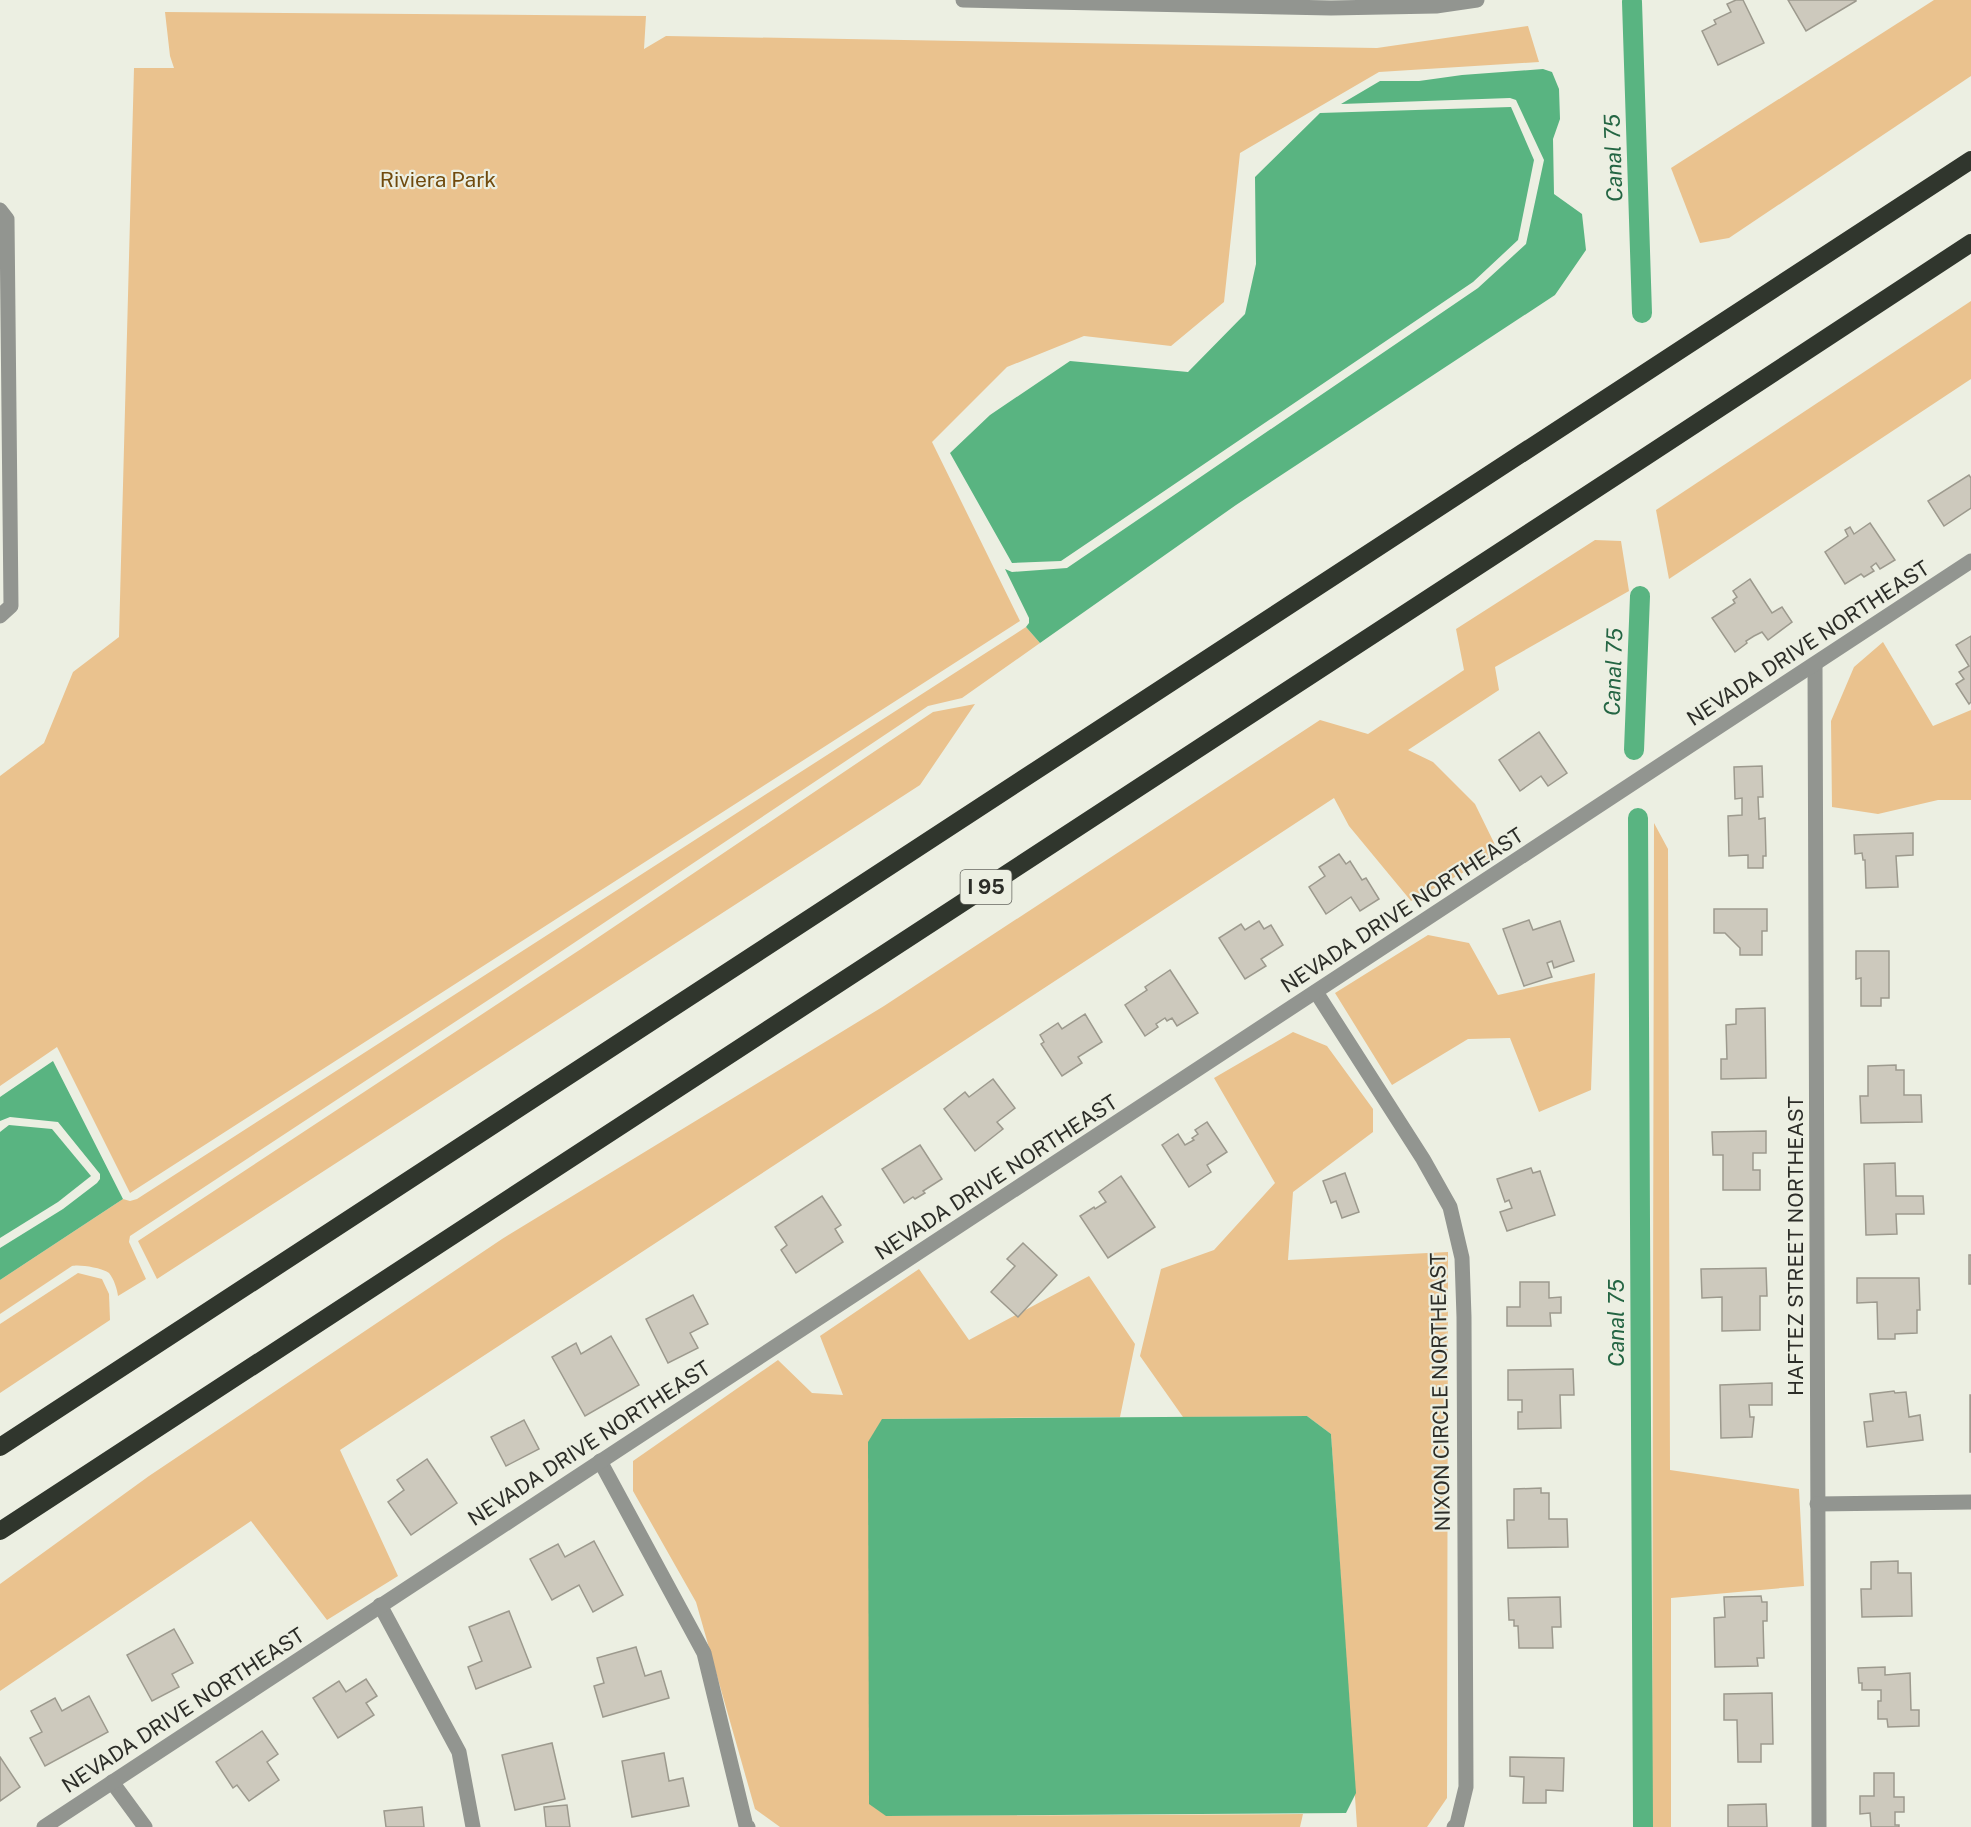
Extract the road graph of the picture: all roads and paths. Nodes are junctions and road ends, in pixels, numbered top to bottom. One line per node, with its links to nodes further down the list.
1 (963, 0): 3 (street)
2 (1477, 0): 3 (street)
3 (1436, 3)
4 (1971, 160): 11 (highway)
5 (0, 210): 8 (street)
6 (1971, 243): 15 (highway, I 95)
7 (1971, 561): 9 (street, NEVADA DRIVE NORTHEAST)
8 (0, 616)
9 (1815, 664): 10 (street, NEVADA DRIVE NORTHEAST); 14 (street, HAFTEZ STREET NORTHEAST)
10 (1316, 992): 12 (street, NEVADA DRIVE NORTHEAST); 22 (street, NIXON CIRCLE NORTHEAST)
11 (0, 1447)
12 (600, 1461): 16 (street, NEVADA DRIVE NORTHEAST); 21 (street)
13 (1971, 1502): 14 (street)
14 (1817, 1504): 23 (street, HAFTEZ STREET NORTHEAST)
15 (0, 1531)
16 (380, 1605): 17 (street, NEVADA DRIVE NORTHEAST); 20 (street)
17 (112, 1782): 18 (street, NEVADA DRIVE NORTHEAST); 19 (street)
18 (44, 1827)
19 (145, 1827)
20 (473, 1827)
21 (748, 1827)
22 (1454, 1827)
23 (1819, 1827)

